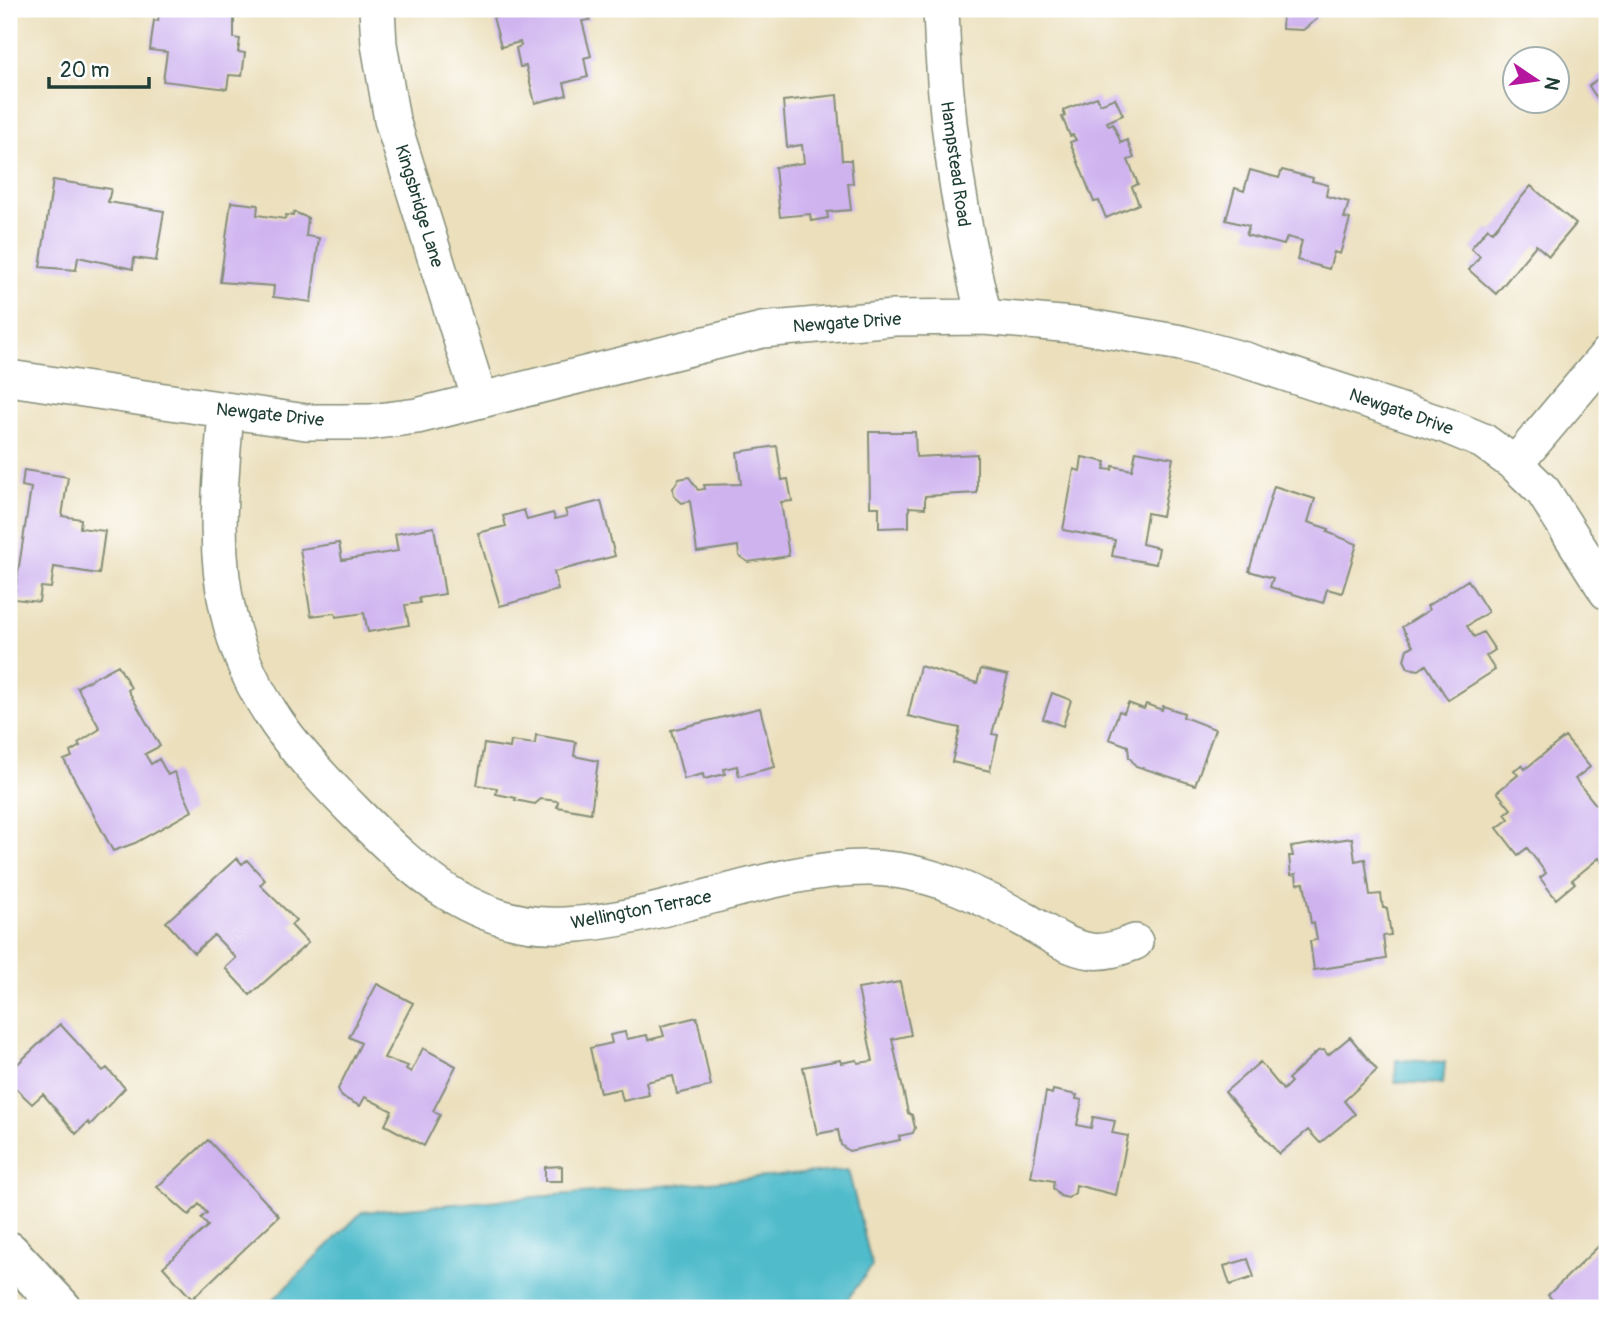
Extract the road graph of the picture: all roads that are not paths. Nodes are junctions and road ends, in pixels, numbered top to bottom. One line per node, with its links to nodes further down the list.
1 (377, 9): 6 (street, Kingsbridge Lane)
2 (941, 9): 3 (street, Hampstead Road)
3 (984, 317): 6 (street, Newgate Drive); 8 (street, Newgate Drive)
4 (1607, 355): 8 (street)
5 (9, 378): 7 (street, Newgate Drive)
6 (480, 400): 7 (street, Newgate Drive)
7 (226, 411): 10 (street, Wellington Terrace)
8 (1516, 464): 9 (street, Newgate Drive)
9 (1607, 593)
10 (1135, 942)
11 (9, 1251): 12 (street)
12 (62, 1308)

